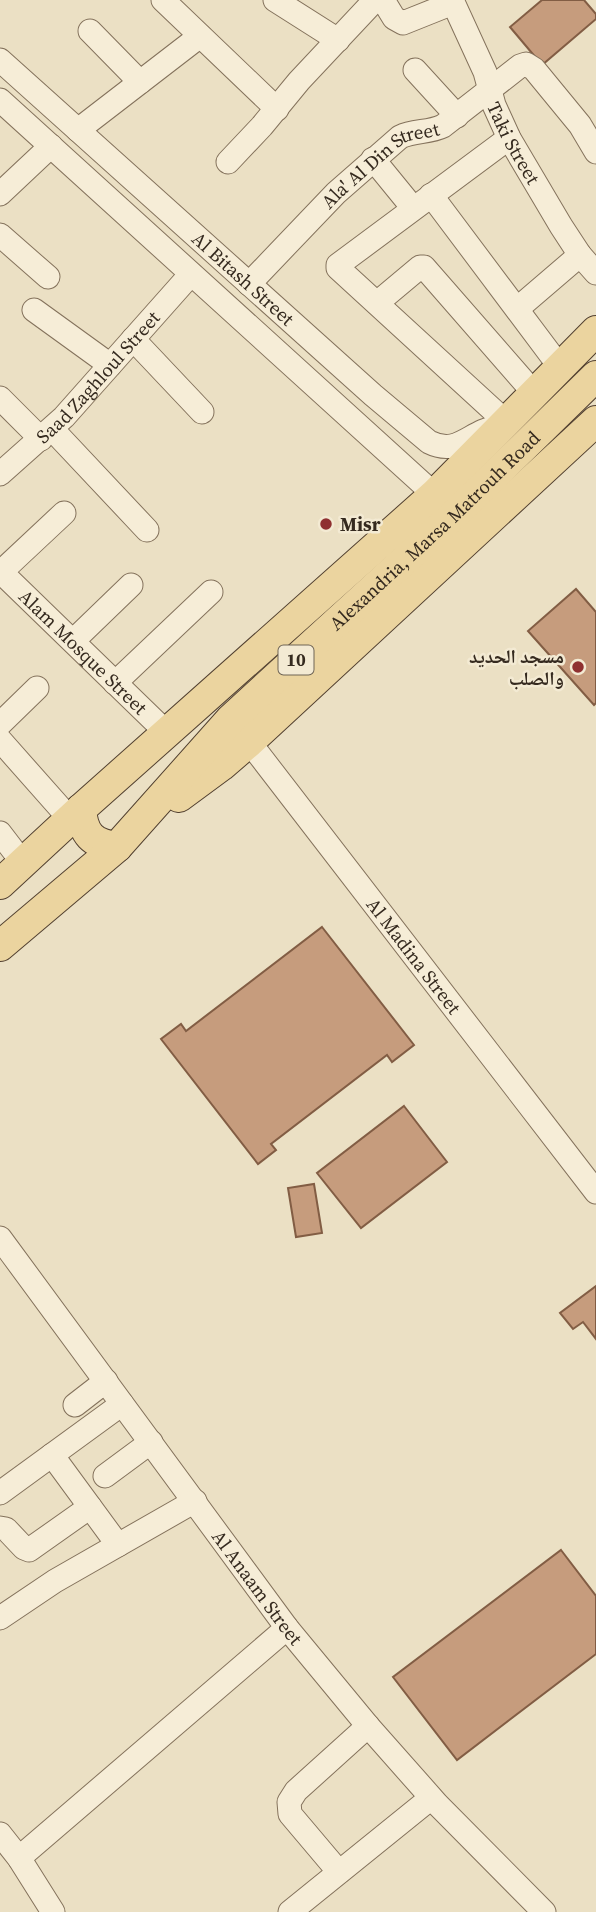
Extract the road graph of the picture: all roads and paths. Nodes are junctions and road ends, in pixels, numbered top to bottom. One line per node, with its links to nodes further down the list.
1 (163, 0): 7 (street)
2 (275, 0): 8 (street)
3 (375, 0): 8 (street)
4 (383, 0): 5 (street)
5 (452, 2): 12 (street, Taki Street)
6 (90, 31): 11 (street)
7 (200, 36): 11 (street); 14 (street)
8 (338, 40): 14 (street)
9 (0, 60): 16 (street, Al Bitash Street)
10 (415, 70): 15 (street)
11 (140, 82): 16 (street)
12 (491, 91): 15 (street, Ala' Al Din Street); 17 (street, Ala' Al Din Street); 18 (street, Taki Street)
13 (0, 100): 19 (street, Al Bitash Street)
14 (276, 109): 21 (street)
15 (457, 116): 20 (street, Ala' Al Din Street)
16 (78, 130): 29 (street, Al Bitash Street)
17 (592, 136)
18 (509, 138): 23 (street); 25 (street, Taki Street)
19 (51, 146): 22 (street); 26 (street, Al Bitash Street)
20 (373, 159): 23 (street); 29 (street, Ala' Al Din Street)
21 (228, 162)
22 (0, 194)
23 (422, 202): 30 (street); 31 (street)
24 (0, 235): 28 (street)
25 (580, 255): 27 (street, Taki Street); 31 (street)
26 (191, 274): 34 (street, Saad Zaghloul Street); 42 (street, Al Bitash Street)
27 (596, 274)
28 (48, 277)
29 (249, 284): 39 (street, Al Bitash Street)
30 (377, 303): 38 (street); 44 (street)
31 (517, 309): 36 (street)
32 (34, 310): 35 (street)
33 (596, 331): 36 (main road, Alexandria, Marsa Matrouh Road / 10)
34 (133, 339): 35 (street, Saad Zaghloul Street); 41 (street)
35 (110, 365): 45 (street, Saad Zaghloul Street)
36 (560, 367): 38 (main road, Alexandria, Marsa Matrouh Road / 10)
37 (596, 376): 47 (main road, Alexandria, Marsa Matrouh Road / 10)
38 (534, 393): 44 (main road, Alexandria, Marsa Matrouh Road / 10)
39 (373, 395): 42 (street); 44 (street, Al Bitash Street)
40 (0, 398): 45 (street)
41 (202, 412)
42 (352, 419): 47 (street, Al Bitash Street)
43 (596, 421): 57 (main road)
44 (504, 424): 47 (main road, Alexandria, Marsa Matrouh Road / 10)
45 (47, 434): 46 (street, Saad Zaghloul Street); 49 (street)
46 (0, 474)
47 (445, 504): 57 (main road, Alexandria, Marsa Matrouh Road / 10); 58 (main road, Alexandria, Marsa Matrouh Road / 10)
48 (64, 513): 50 (street)
49 (147, 530)
50 (1, 571): 53 (street, Alam Mosque Street)
51 (131, 585): 53 (street)
52 (211, 592): 54 (street)
53 (73, 641): 54 (street, Alam Mosque Street)
54 (115, 683): 58 (street, Alam Mosque Street)
55 (37, 688): 56 (street)
56 (0, 723)
57 (240, 731): 62 (main road); 67 (street, Al Madina Street)
58 (167, 733): 60 (main road, Alexandria, Marsa Matrouh Road / 10)
59 (0, 740): 60 (street)
60 (76, 814): 62 (main road); 63 (main road, Alexandria, Marsa Matrouh Road / 10)
61 (0, 833): 63 (street)
62 (117, 847): 65 (main road)
63 (23, 863): 64 (main road, Alexandria, Marsa Matrouh Road / 10); 65 (main road)
64 (0, 884)
65 (50, 905): 66 (main road)
66 (0, 946)
67 (596, 1192)
68 (3, 1248): 69 (street, Al Anaam Street)
69 (106, 1381): 70 (street, Al Anaam Street); 71 (street)
70 (122, 1404): 72 (street, Al Anaam Street); 73 (street)
71 (75, 1405)
72 (151, 1442): 74 (street); 76 (street, Al Anaam Street)
73 (52, 1455): 75 (street); 77 (street)
74 (105, 1476)
75 (0, 1493)
76 (195, 1501): 79 (street); 81 (street, Al Anaam Street)
77 (90, 1507): 78 (street); 79 (street)
78 (0, 1528)
79 (118, 1545): 80 (street)
80 (0, 1618)
81 (287, 1628): 82 (street, Al Anaam Street); 85 (street)
82 (368, 1726): 83 (street, Al Anaam Street); 86 (street)
83 (431, 1798): 86 (street); 89 (street, Al Anaam Street)
84 (0, 1834): 85 (street)
85 (19, 1858): 87 (street)
86 (340, 1872): 88 (street)
87 (53, 1912)
88 (290, 1912)
89 (544, 1912)

